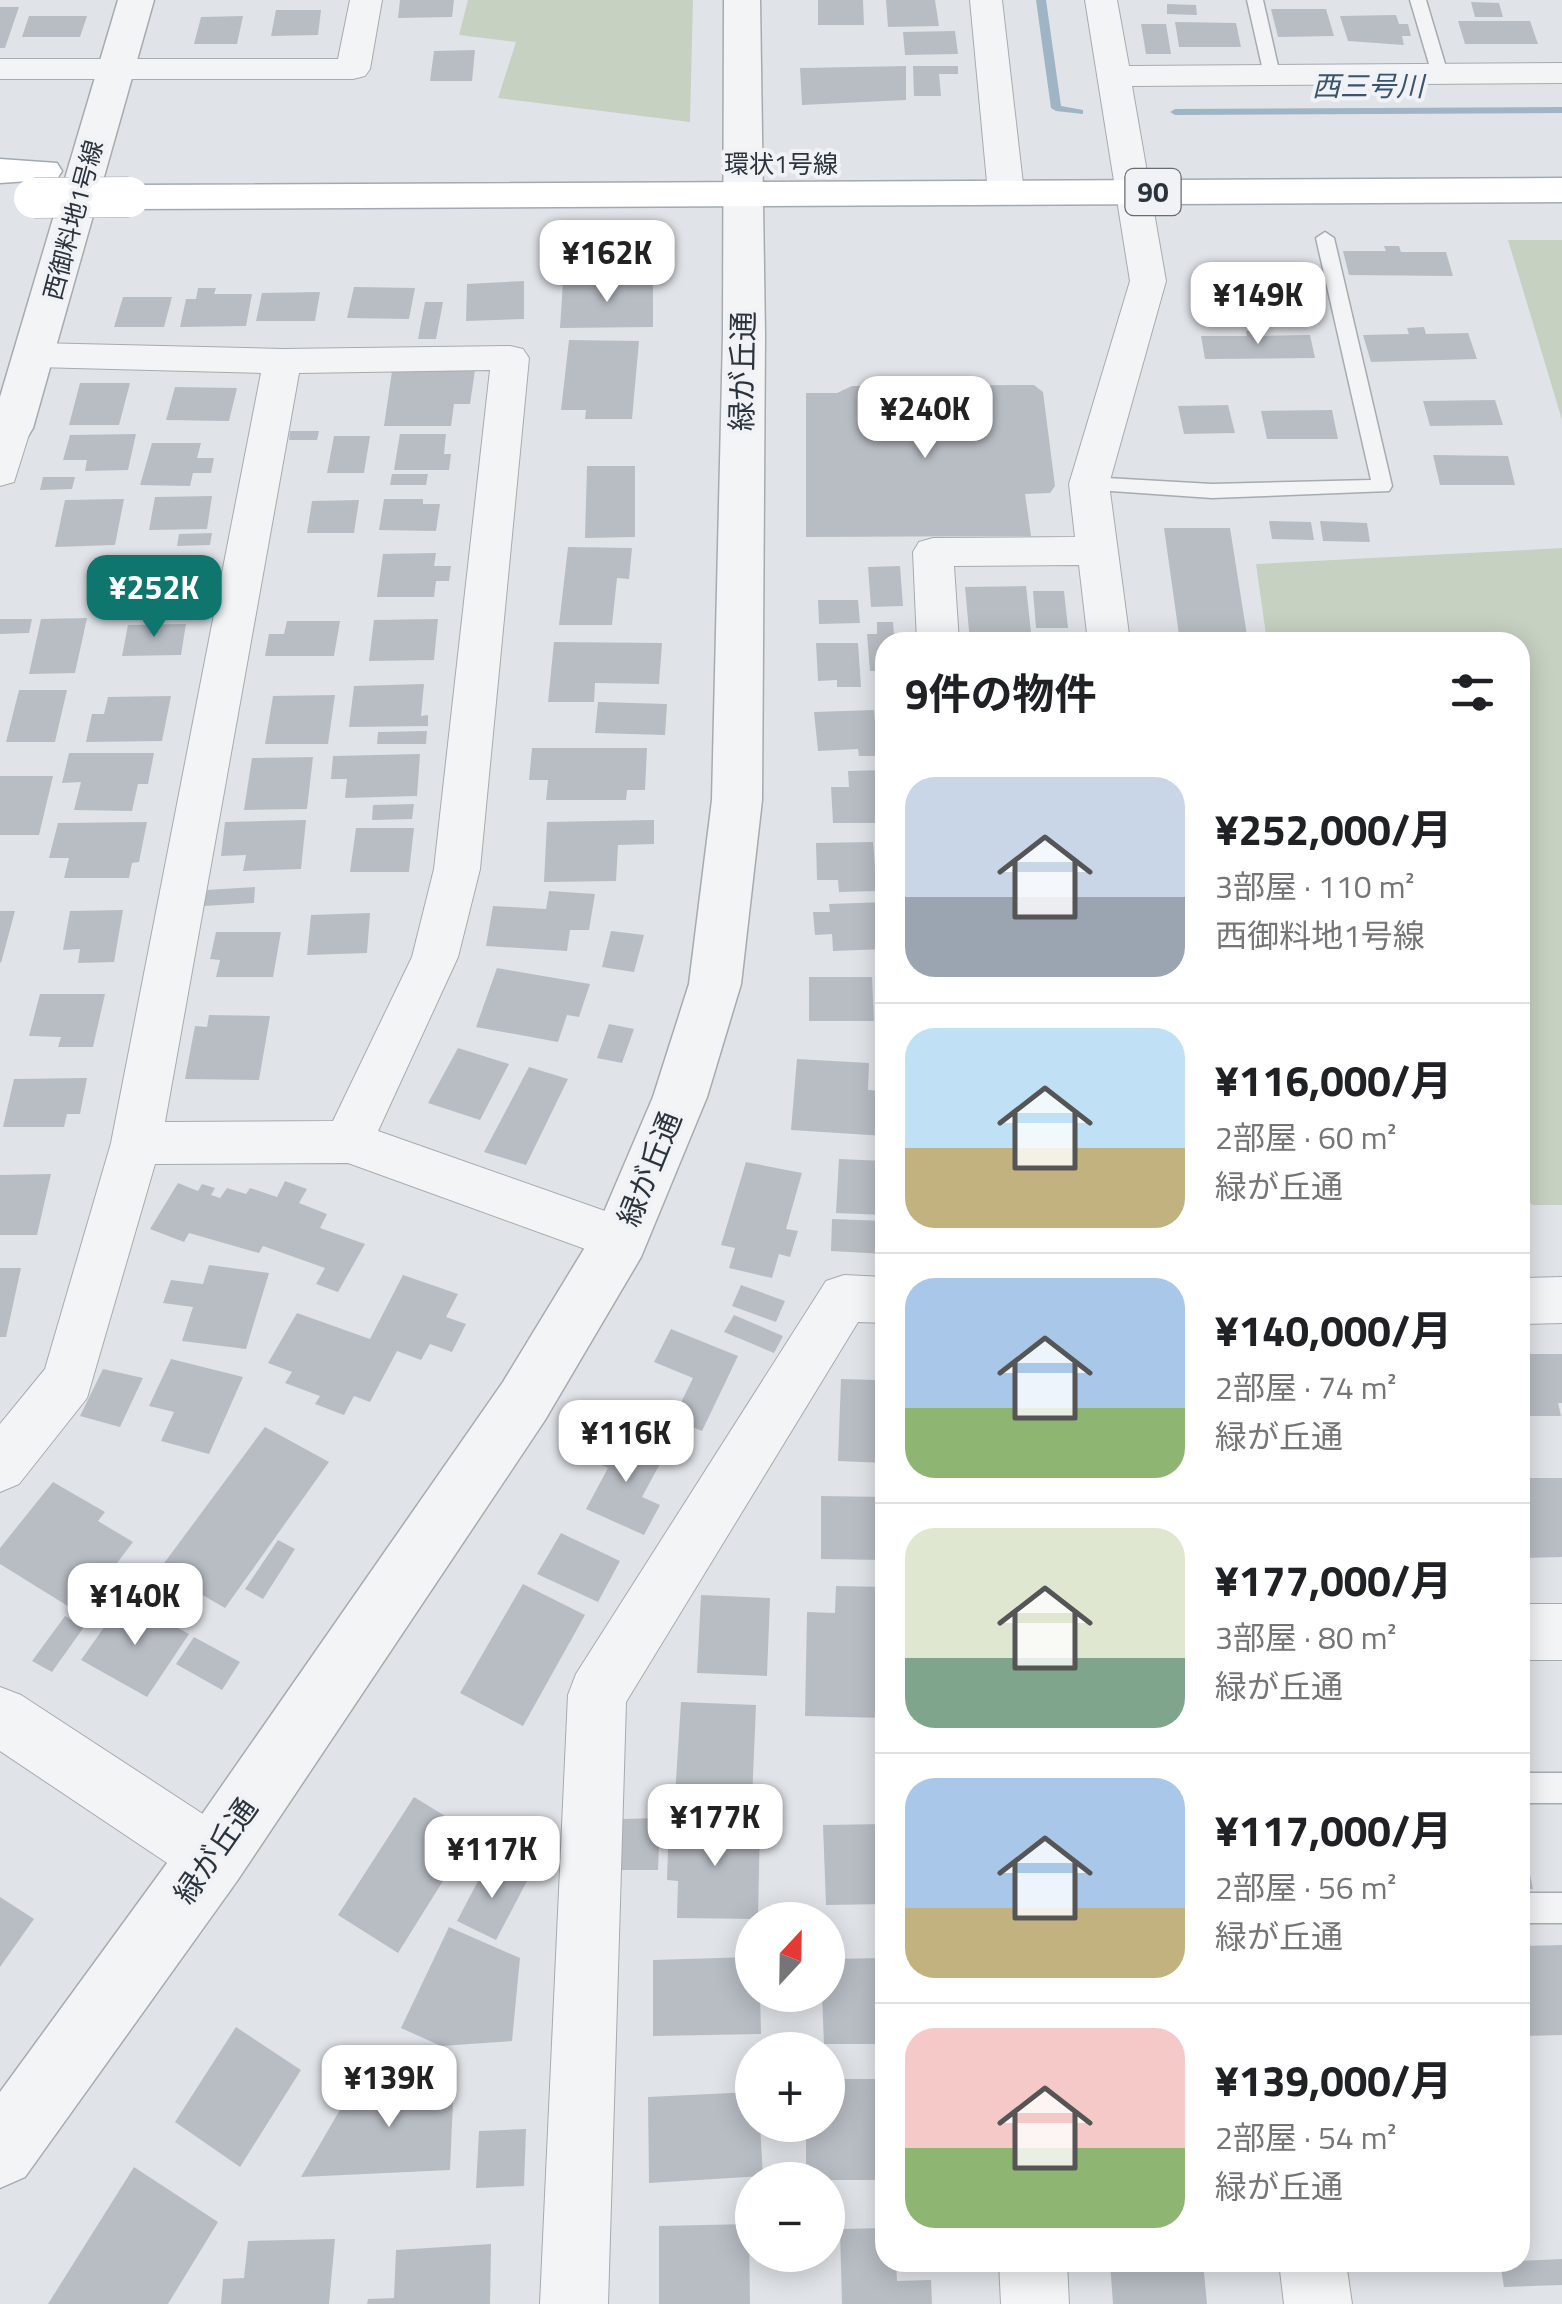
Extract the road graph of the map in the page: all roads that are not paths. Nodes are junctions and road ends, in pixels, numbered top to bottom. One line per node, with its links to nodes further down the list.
1 (136, 0): 9 (street, 西御料地1号線)
2 (366, 0): 9 (street)
3 (742, 0): 18 (street, 緑が丘通)
4 (986, 0): 17 (street)
5 (1101, 0): 13 (street)
6 (1255, 0): 12 (lane)
7 (1418, 0): 11 (lane)
8 (0, 69): 9 (street)
9 (115, 69): 22 (street, 西御料地1号線)
10 (1562, 73): 11 (street)
11 (1440, 74): 12 (street)
12 (1272, 75): 13 (street)
13 (1114, 76): 16 (street)
14 (1562, 158): 16 (main road, 環状1号線 / 90)
15 (0, 171): 19 (main road, 環状1号線 / 90)
16 (1131, 177): 17 (main road, 環状1号線 / 90); 20 (main road, 環状1号線 / 90); 26 (street)
17 (1005, 178): 18 (main road, 環状1号線 / 90)
18 (744, 179): 19 (main road, 環状1号線 / 90, bridge); 32 (street, 緑が丘通)
19 (26, 189)
20 (1562, 190)
21 (1325, 238): 26 (lane)
22 (36, 355): 23 (street); 24 (street, 西御料地1号線)
23 (282, 361): 30 (street); 31 (street)
24 (6, 429): 25 (street)
25 (0, 472)
26 (1089, 484): 27 (street)
27 (1098, 551): 28 (street); 29 (street)
28 (937, 632)
29 (1108, 632)
30 (348, 1142): 31 (street); 32 (street)
31 (136, 1143): 36 (street)
32 (622, 1239): 42 (street, 緑が丘通)
33 (875, 1300): 48 (street)
34 (1562, 1300): 35 (street)
35 (1530, 1301)
36 (0, 1466)
37 (1530, 1632): 38 (street)
38 (1562, 1632)
39 (0, 1716): 42 (street)
40 (1530, 1788): 41 (lane)
41 (1562, 1788)
42 (213, 1857): 45 (street, 緑が丘通)
43 (1530, 1908): 44 (lane)
44 (1562, 1908)
45 (0, 2152)
46 (1034, 2272): 49 (street)
47 (1313, 2272): 50 (street)
48 (574, 2304)
49 (1036, 2304)
50 (1318, 2304)

